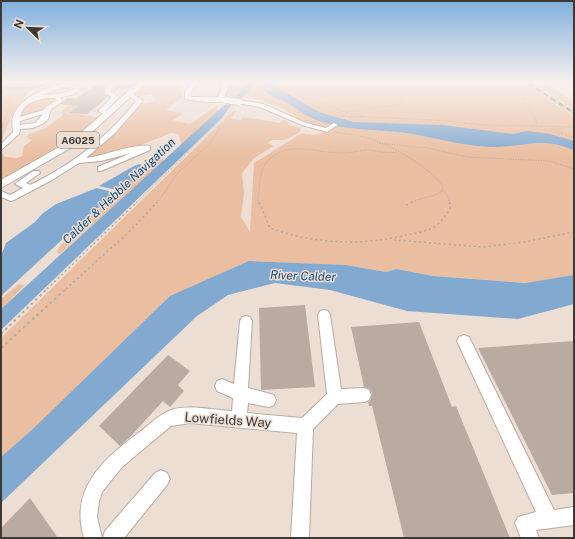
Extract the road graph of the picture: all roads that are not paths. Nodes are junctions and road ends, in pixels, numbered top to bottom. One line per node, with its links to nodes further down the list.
1 (25, 106): 9 (street)
2 (51, 106): 7 (street)
3 (106, 106): 8 (street)
4 (119, 106): 8 (main road, A6025)
5 (136, 106): 12 (street)
6 (263, 106): 10 (street, bridge)
7 (48, 111): 9 (street); 9 (street)
8 (108, 116): 15 (main road, A6025)
9 (17, 123): 11 (street)
10 (334, 125)
11 (1, 148)
12 (76, 161): 13 (street); 16 (street)
13 (101, 169)
14 (36, 173): 16 (street)
15 (1, 185)
16 (28, 187): 17 (street)
17 (1, 194)
18 (324, 316): 24 (street)
19 (246, 321): 22 (street)
20 (464, 340): 30 (street)
21 (222, 386): 22 (street)
22 (240, 394): 25 (street); 26 (street)
23 (364, 395): 24 (street)
24 (335, 397): 27 (street)
25 (269, 400)
26 (239, 419): 27 (street, Lowfields Way); 31 (street, Lowfields Way)
27 (305, 426): 33 (street)
28 (161, 479): 32 (street)
29 (574, 516): 30 (street)
30 (549, 519): 34 (street)
31 (93, 538)
32 (112, 538)
33 (300, 538)
34 (530, 538)

